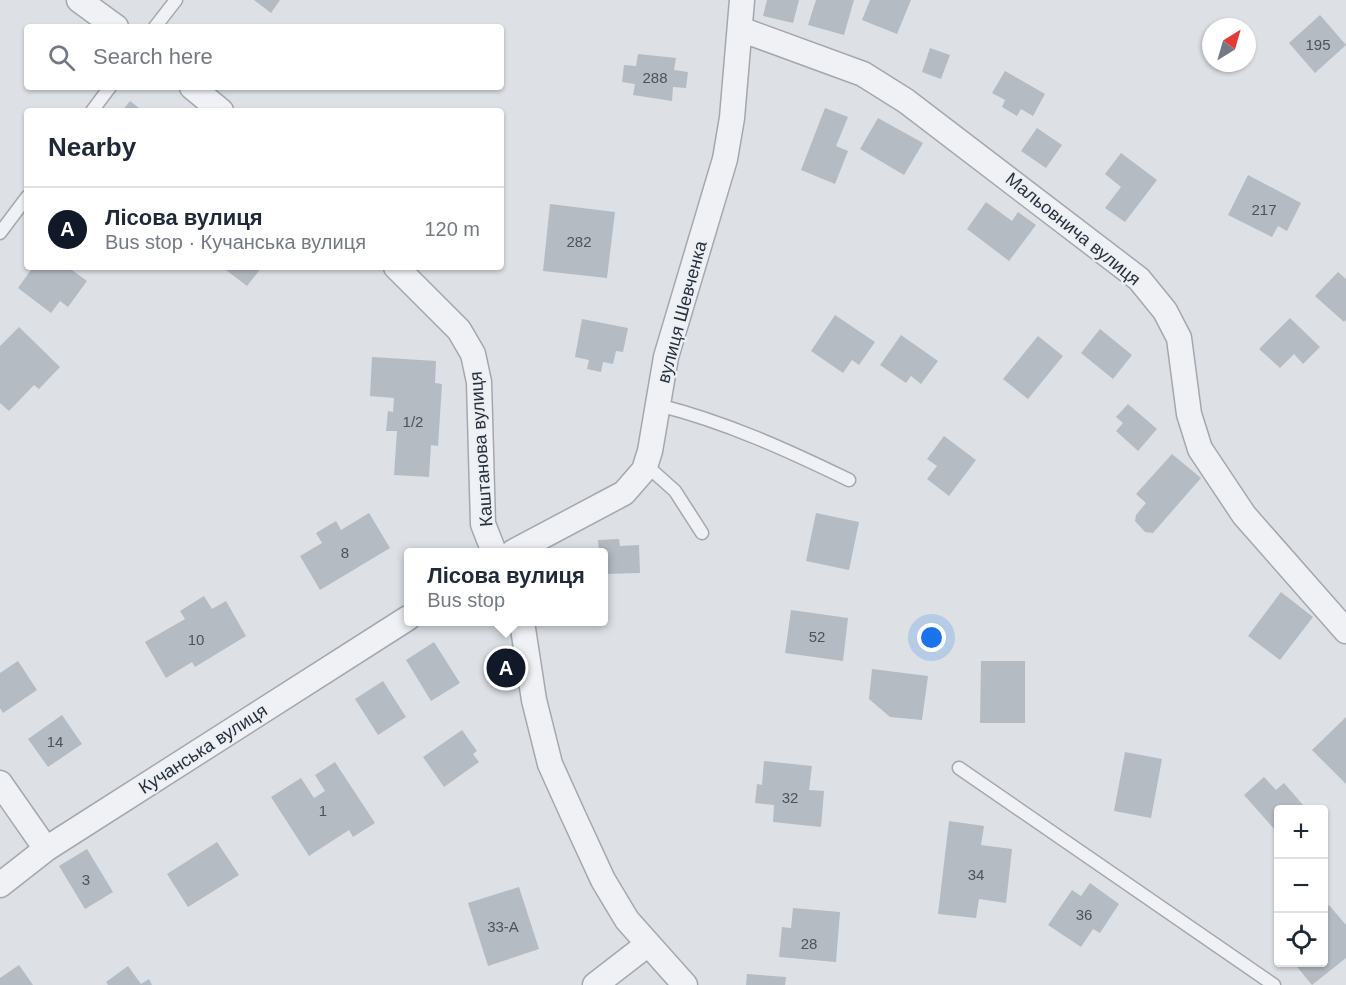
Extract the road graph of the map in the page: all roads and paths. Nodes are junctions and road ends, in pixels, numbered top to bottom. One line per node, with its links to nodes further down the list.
1 (79, 0): 4 (street)
2 (176, 0): 5 (lane)
3 (742, 0): 6 (street, вулиця Шевченка)
4 (112, 24)
5 (157, 24)
6 (740, 29): 14 (street, вулиця Шевченка); 22 (street, Мальовнича вулиця)
7 (108, 90): 9 (lane)
8 (196, 90): 10 (street)
9 (94, 108)
10 (217, 108)
11 (24, 201): 12 (lane)
12 (0, 233)
13 (399, 270): 18 (street, Каштанова вулиця)
14 (658, 405): 15 (street, вулиця Шевченка); 16 (lane)
15 (646, 465): 17 (lane); 19 (street, вулиця Шевченка)
16 (849, 480)
17 (702, 533)
18 (492, 548)
19 (521, 548)
20 (404, 621): 25 (street, Кучанська вулиця)
21 (523, 626): 27 (street)
22 (1346, 631)
23 (958, 768): 30 (lane)
24 (0, 783): 25 (street)
25 (46, 849): 26 (street, Кучанська вулиця)
26 (0, 885)
27 (648, 944): 28 (street); 29 (street)
28 (595, 985)
29 (685, 985)
30 (1274, 985)

